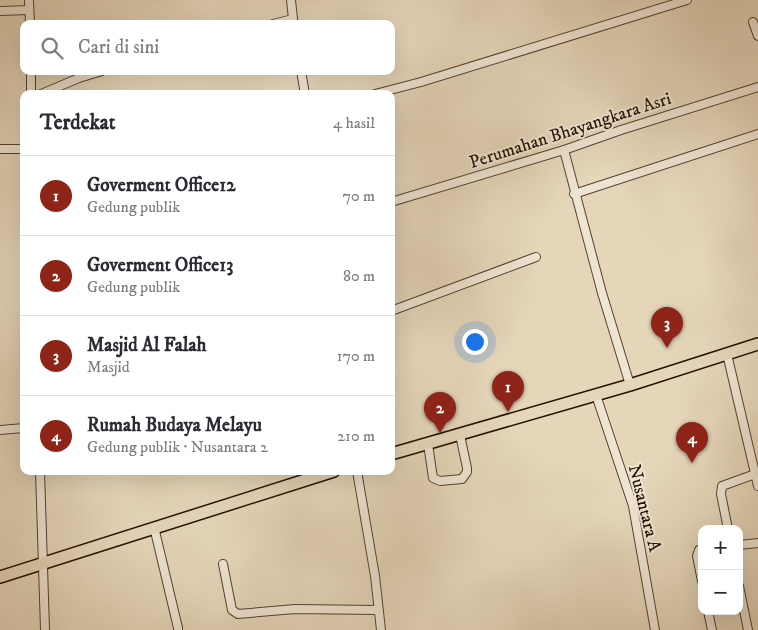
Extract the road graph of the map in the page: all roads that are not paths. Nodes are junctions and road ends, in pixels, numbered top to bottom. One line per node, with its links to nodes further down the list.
1 (29, 0): 4 (street)
2 (291, 0): 7 (street)
3 (687, 0): 17 (street)
4 (30, 10): 5 (street); 6 (street)
5 (0, 11)
6 (30, 20)
7 (293, 20)
8 (753, 22): 9 (street)
9 (758, 36)
10 (31, 75): 14 (street)
11 (89, 75): 15 (street)
12 (302, 75): 16 (street)
13 (758, 87): 21 (street, Perumahan Bhayangkara Asri)
14 (31, 90)
15 (50, 90)
16 (304, 90)
17 (390, 90)
18 (758, 134): 22 (street)
19 (0, 149): 20 (street)
20 (20, 149)
21 (564, 150): 22 (street); 23 (street, Perumahan Bhayangkara Asri)
22 (574, 194): 28 (street)
23 (395, 201)
24 (536, 257): 25 (street)
25 (395, 310)
26 (758, 344): 27 (highway)
27 (727, 354): 28 (highway); 35 (street)
28 (630, 385): 29 (highway)
29 (596, 395): 32 (highway); 53 (street, Nusantara A)
30 (20, 428): 31 (street)
31 (0, 430)
32 (460, 435): 33 (highway); 33 (street)
33 (428, 444): 34 (highway)
34 (395, 453)
35 (756, 474): 39 (street); 40 (street)
36 (40, 475): 44 (street)
37 (321, 475): 41 (highway)
38 (358, 475): 48 (street)
39 (758, 486)
40 (727, 525)
41 (154, 527): 44 (highway); 50 (street)
42 (758, 543): 43 (street)
43 (743, 545)
44 (43, 564): 46 (highway); 51 (street)
45 (223, 564): 48 (street)
46 (0, 577)
47 (743, 606): 55 (street)
48 (378, 610): 52 (street)
49 (709, 615): 54 (street)
50 (178, 628)
51 (45, 630)
52 (381, 630)
53 (655, 630)
54 (712, 630)
55 (748, 630)

